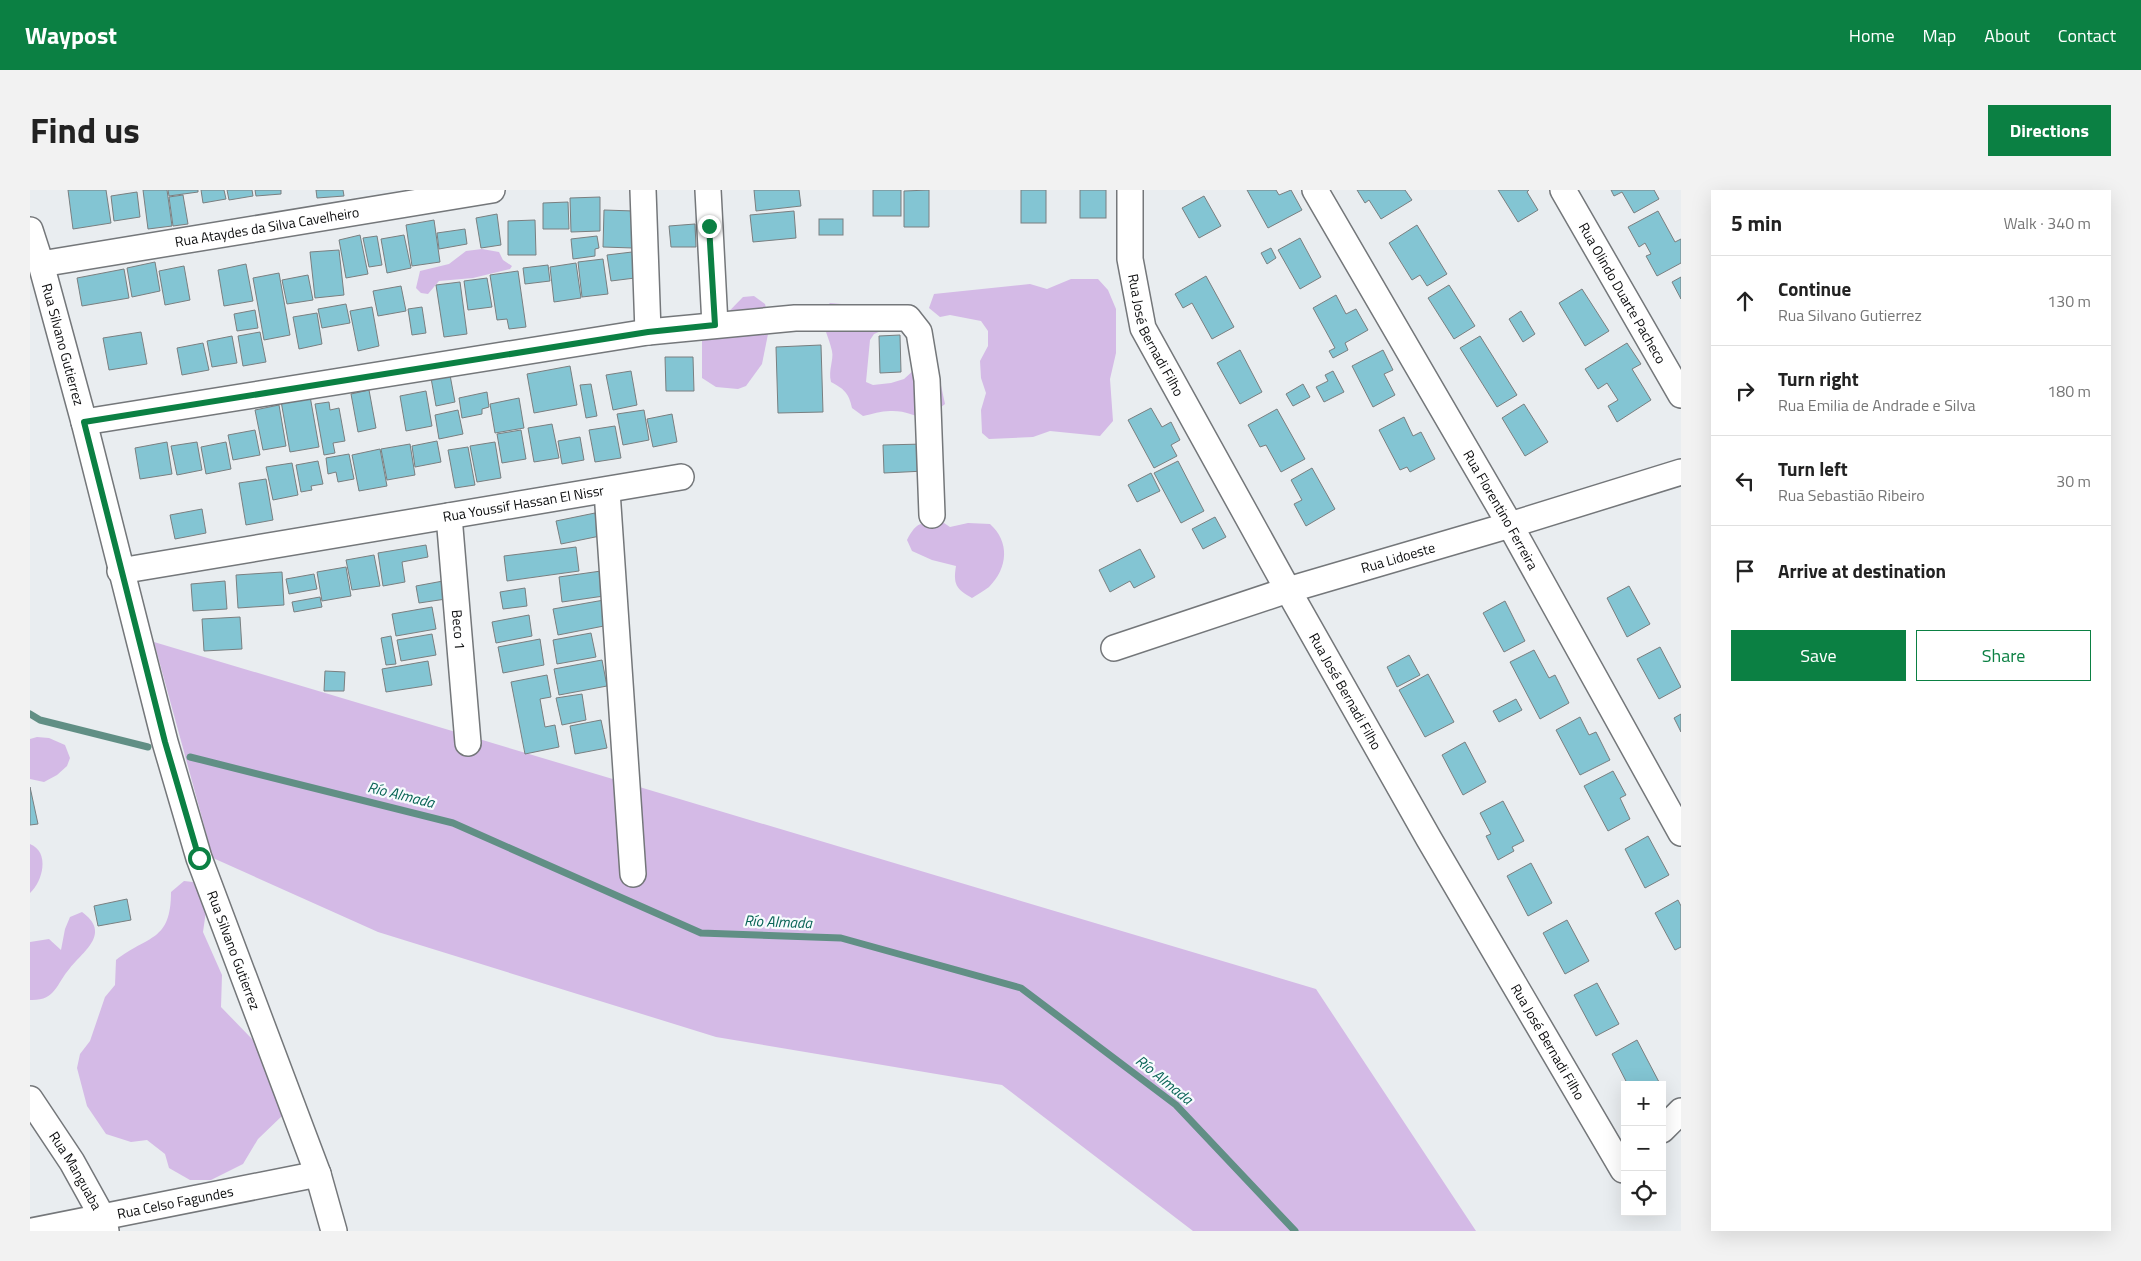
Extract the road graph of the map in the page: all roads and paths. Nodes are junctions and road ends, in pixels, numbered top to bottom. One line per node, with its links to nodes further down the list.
1 (492, 190): 8 (street, Rua Ataydes da Silva Cavelheiro)
2 (643, 190): 10 (street)
3 (708, 190): 9 (street)
4 (1130, 190): 20 (street, Rua José Bernadi Filho)
5 (1315, 190): 18 (street, Rua Florentino Ferreira)
6 (1563, 190): 11 (street, Rua Olindo Duarte Pacheco)
7 (30, 230): 8 (street, Rua Silvano Gutierrez)
8 (41, 264): 12 (street, Rua Silvano Gutierrez)
9 (715, 325): 10 (street); 16 (street)
10 (648, 332): 12 (street)
11 (1681, 395)
12 (84, 422): 19 (street, Rua Silvano Gutierrez)
13 (1681, 472): 18 (street, Rua Lidoeste)
14 (681, 477): 15 (street)
15 (607, 491): 17 (street, Rua Youssif Hassan El Nissr); 24 (street, Rua Youssif Hassan El Nissr)
16 (932, 514)
17 (449, 516): 19 (street, Rua Youssif Hassan El Nissr); 22 (street, Beco 1)
18 (1510, 525): 20 (street, Rua Lidoeste); 23 (street, Rua Florentino Ferreira)
19 (120, 571): 29 (street, Rua Silvano Gutierrez)
20 (1288, 590): 21 (street, Rua Lidoeste); 28 (street, Rua José Bernadi Filho)
21 (1114, 648)
22 (468, 743)
23 (1681, 832)
24 (633, 874)
25 (30, 1099): 30 (street, Rua Manguaba)
26 (1681, 1111): 27 (street)
27 (1666, 1126)
28 (1621, 1164)
29 (318, 1174): 30 (street, Rua Celso Fagundes); 32 (street, Rua Silvano Gutierrez)
30 (104, 1224): 31 (street, Rua Celso Fagundes)
31 (32, 1231)
32 (334, 1231)

